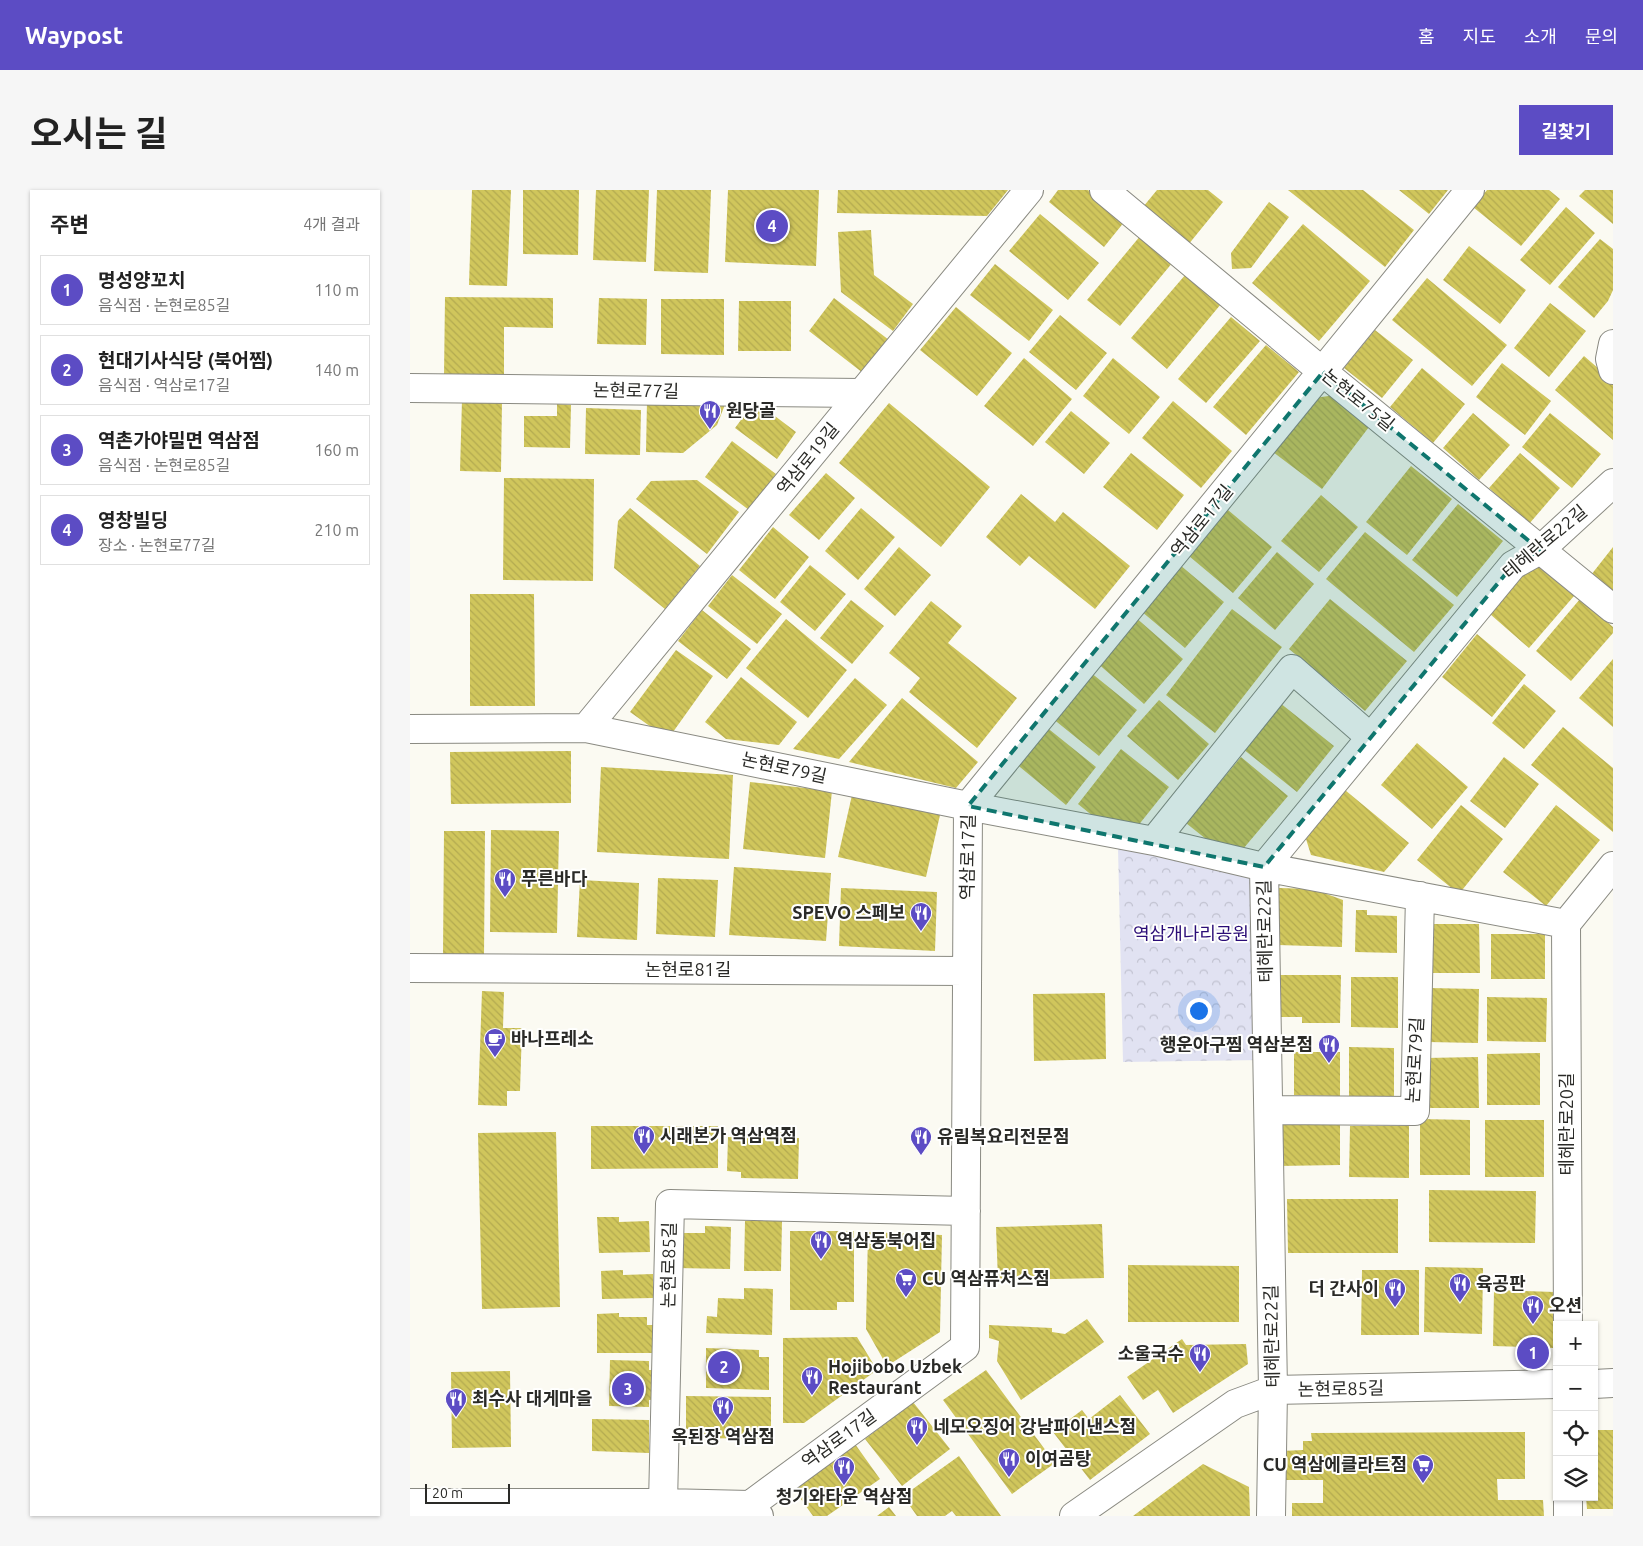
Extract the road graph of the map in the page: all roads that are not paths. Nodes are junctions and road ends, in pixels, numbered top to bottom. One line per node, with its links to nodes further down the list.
1 (1029, 190): 8 (street, 역삼로19길)
2 (1104, 190): 6 (street, 논현로75길)
3 (1470, 190): 6 (street, 역삼로17길)
4 (1613, 344): 5 (street)
5 (1613, 370)
6 (1323, 372): 10 (street, 논현로75길); 15 (street, 역삼로17길)
7 (410, 388): 8 (street, 논현로77길)
8 (862, 393): 12 (street, 역삼로19길)
9 (1613, 483): 10 (street, 테헤란로22길)
10 (1540, 550): 11 (street, 논현로75길); 14 (street, 테헤란로22길)
11 (1613, 609)
12 (586, 728): 13 (street, 논현로79길); 15 (street, 논현로79길)
13 (410, 729)
14 (1370, 737): 16 (street); 18 (street, 테헤란로22길)
15 (968, 806): 16 (street, 논현로79길); 22 (street, 역삼로17길)
16 (1154, 841): 18 (street, 논현로79길)
17 (1613, 866): 20 (street)
18 (1264, 867): 19 (street, 논현로79길); 23 (street, 테헤란로22길)
19 (1420, 896): 20 (street, 논현로79길); 23 (street, 논현로79길)
20 (1566, 924): 25 (street, 테헤란로20길)
21 (410, 968): 22 (street, 논현로81길)
22 (966, 972): 24 (street, 역삼로17길)
23 (1269, 1110): 29 (street, 테헤란로22길)
24 (966, 1211): 32 (street, 논현로85길); 33 (street, 역삼로17길)
25 (1568, 1321)
26 (1613, 1383): 28 (street)
27 (1553, 1384): 29 (street, 논현로85길)
28 (1598, 1384)
29 (1273, 1390): 34 (street, 논현로85길); 35 (street, 테헤란로22길)
30 (1568, 1501): 36 (street)
31 (410, 1503): 32 (street)
32 (663, 1503): 33 (street)
33 (755, 1511)
34 (1074, 1516)
35 (1271, 1516)
36 (1568, 1516)

